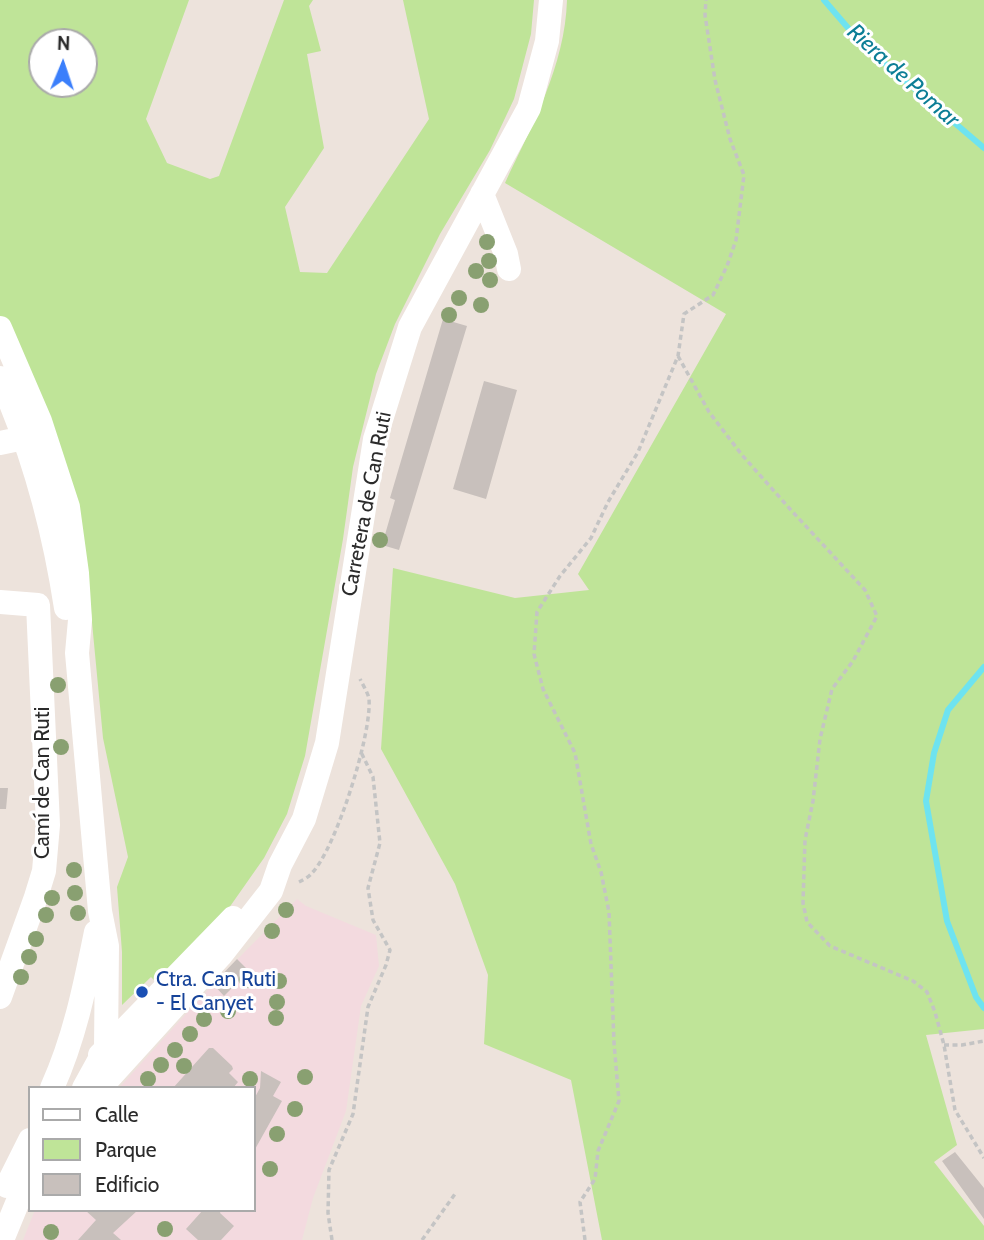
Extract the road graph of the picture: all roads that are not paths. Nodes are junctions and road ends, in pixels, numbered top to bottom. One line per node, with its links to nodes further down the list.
1 (551, 0): 2 (street, Carretera de Can Ruti)
2 (482, 194): 3 (street); 10 (street, Carretera de Can Ruti)
3 (509, 269)
4 (0, 328): 5 (street, Camí de Can Ruti)
5 (6, 364): 6 (street, Camí de Can Ruti); 7 (street, Camí de Can Ruti)
6 (12, 441): 7 (street, Camí de Can Ruti); 9 (street, Camí de Can Ruti)
7 (71, 525): 9 (street, Camí de Can Ruti)
8 (0, 602): 12 (street, Camí de Can Ruti)
9 (78, 653): 11 (street, Camí de Can Ruti)
10 (280, 865): 13 (street, Carretera de Can Ruti); 17 (street, Carretera de Can Ruti)
11 (100, 911): 13 (street, Camí de Can Ruti); 14 (street, Camí de Can Ruti)
12 (0, 997)
13 (106, 1048): 15 (street, Carretera de Can Ruti); 16 (street, Carretera de Can Ruti)
14 (53, 1086)
15 (75, 1086)
16 (85, 1086)
17 (102, 1086)
18 (28, 1144): 20 (street)
19 (28, 1175): 20 (street)
20 (17, 1193): 21 (street)
21 (2, 1240)

